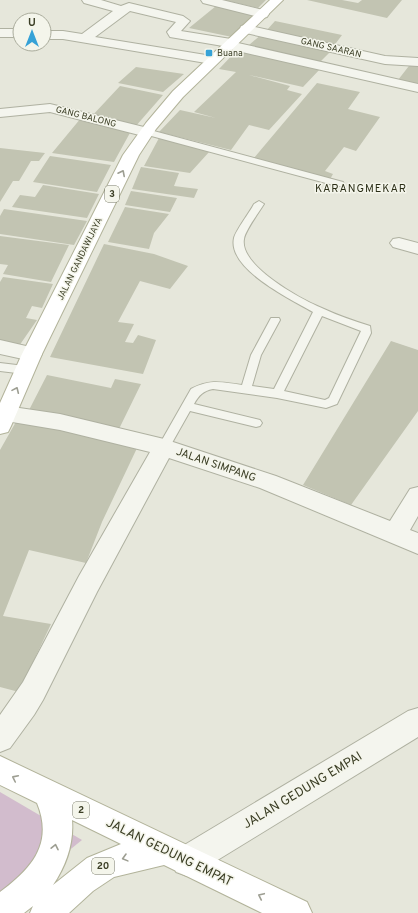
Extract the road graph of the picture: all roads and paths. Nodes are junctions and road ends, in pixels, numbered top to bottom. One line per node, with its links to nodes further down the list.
1 (88, 0): 4 (street)
2 (207, 0): 5 (street)
3 (277, 0): 5 (main road, JALAN GANDAWIJAYA / 3)
4 (122, 10): 10 (street); 12 (street)
5 (262, 14): 6 (main road, JALAN GANDAWIJAYA / 3)
6 (246, 29): 12 (main road, JALAN GANDAWIJAYA / 3); 15 (street, GANG SAARAN)
7 (0, 33): 8 (street)
8 (12, 34)
9 (52, 36): 10 (street)
10 (84, 39): 11 (street)
11 (113, 44): 13 (street); 16 (street)
12 (230, 44): 16 (main road, JALAN GANDAWIJAYA / 3); 17 (street)
13 (116, 57)
14 (132, 60): 16 (street)
15 (418, 62)
16 (207, 65): 19 (main road, JALAN GANDAWIJAYA / 3)
17 (418, 88)
18 (0, 113): 19 (street, GANG BALONG)
19 (147, 132): 20 (lane); 27 (main road, JALAN GANDAWIJAYA / 3, one-way to 19)
20 (340, 184)
21 (259, 204): 24 (lane)
22 (399, 243): 23 (street)
23 (418, 249)
24 (319, 311): 30 (lane); 30 (lane)
25 (275, 320): 29 (lane)
26 (0, 347): 27 (street)
27 (29, 362): 28 (lane); 32 (main road, JALAN GANDAWIJAYA / 3, one-way to 27)
28 (0, 367)
29 (246, 389): 30 (lane); 31 (lane)
30 (277, 394)
31 (187, 406): 33 (lane); 34 (lane)
32 (3, 420): 34 (street, JALAN SIMPANG)
33 (256, 423)
34 (164, 447): 36 (street, JALAN SIMPANG); 39 (street)
35 (418, 496): 36 (street)
36 (395, 534): 37 (street, JALAN SIMPANG)
37 (418, 544)
38 (418, 721): 42 (street, JALAN GEDUNG EMPAI)
39 (0, 738)
40 (0, 770): 41 (main road, JALAN GEDUNG EMPAT / 2, one-way to 40)
41 (48, 794): 42 (main road, JALAN GEDUNG EMPAT / 2); 43 (main road, one-way to 41)
42 (175, 856): 44 (main road, 20, one-way to 44); 45 (main road, JALAN GEDUNG EMPAT / 2, one-way to 42)
43 (0, 912)
44 (46, 913)
45 (296, 913)

